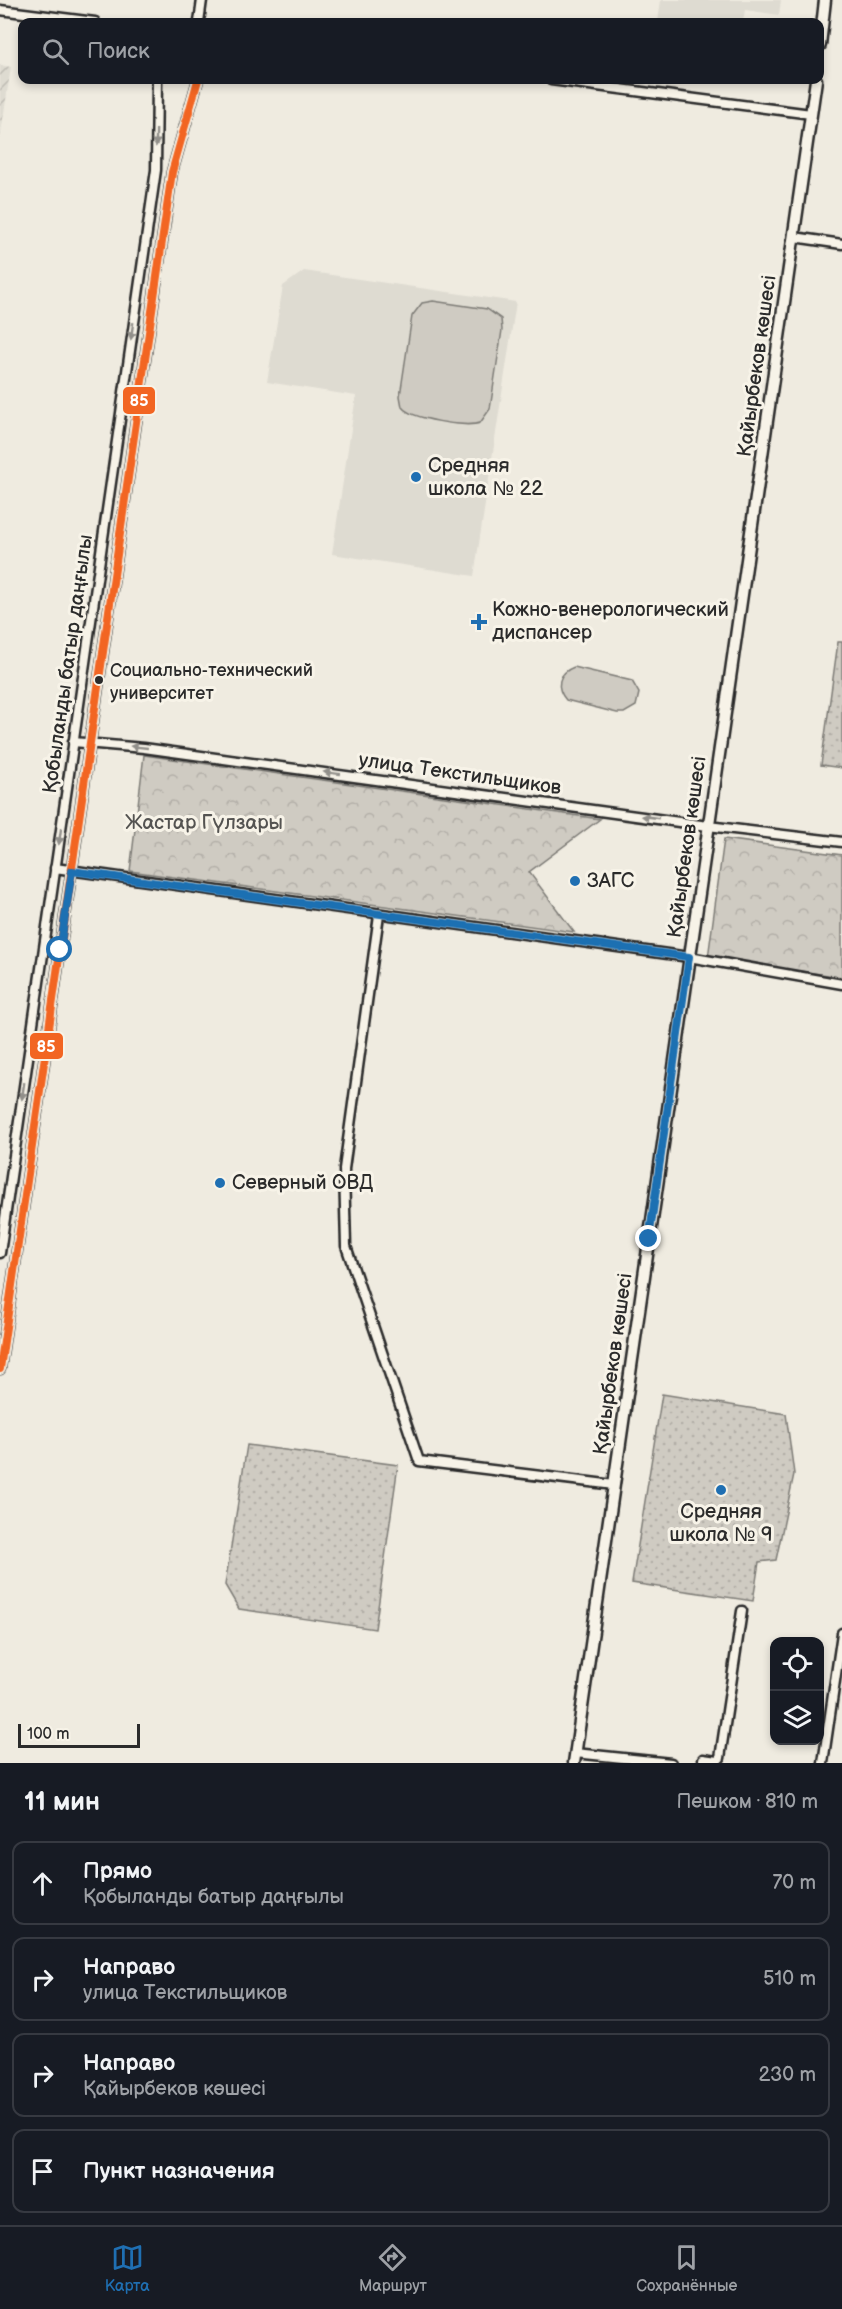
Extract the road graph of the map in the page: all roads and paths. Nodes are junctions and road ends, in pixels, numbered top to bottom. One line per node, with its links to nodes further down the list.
1 (202, 0): 5 (street)
2 (825, 0): 6 (main road)
3 (0, 10): 4 (street)
4 (63, 18)
5 (200, 18)
6 (823, 18)
7 (157, 84): 14 (street, Қобыланды батыр даңғылы, one-way to 14)
8 (197, 84): 15 (street, Қобыланды батыр даңғылы)
9 (582, 84): 11 (street)
10 (816, 84): 11 (main road, Қайырбеков көшесі)
11 (812, 114): 12 (main road, Қайырбеков көшесі)
12 (794, 237): 13 (street); 16 (main road, Қайырбеков көшесі)
13 (842, 244)
14 (74, 742): 15 (street, улица Текстильщиков); 18 (street, Қобыланды батыр даңғылы, one-way to 18)
15 (91, 742): 16 (street, улица Текстильщиков, one-way to 15); 19 (street, Қобыланды батыр даңғылы)
16 (708, 826): 17 (street, улица Текстильщиков); 21 (main road, Қайырбеков көшесі)
17 (842, 842)
18 (55, 868): 19 (street); 23 (street, Қобыланды батыр даңғылы, one-way to 23)
19 (72, 871): 20 (street); 24 (street, Қобыланды батыр даңғылы)
20 (379, 915): 21 (street); 27 (street)
21 (689, 957): 22 (street); 27 (main road, Қайырбеков көшесі)
22 (842, 984)
23 (1, 1242): 24 (street); 25 (street, Қобыланды батыр даңғылы)
24 (18, 1244): 26 (street, Қобыланды батыр даңғылы)
25 (0, 1252)
26 (0, 1368)
27 (614, 1485): 30 (main road, Қайырбеков көшесі)
28 (742, 1611): 31 (street)
29 (842, 1633): 33 (street)
30 (574, 1758): 32 (street)
31 (703, 1759)
32 (671, 1763)
33 (823, 1763)

